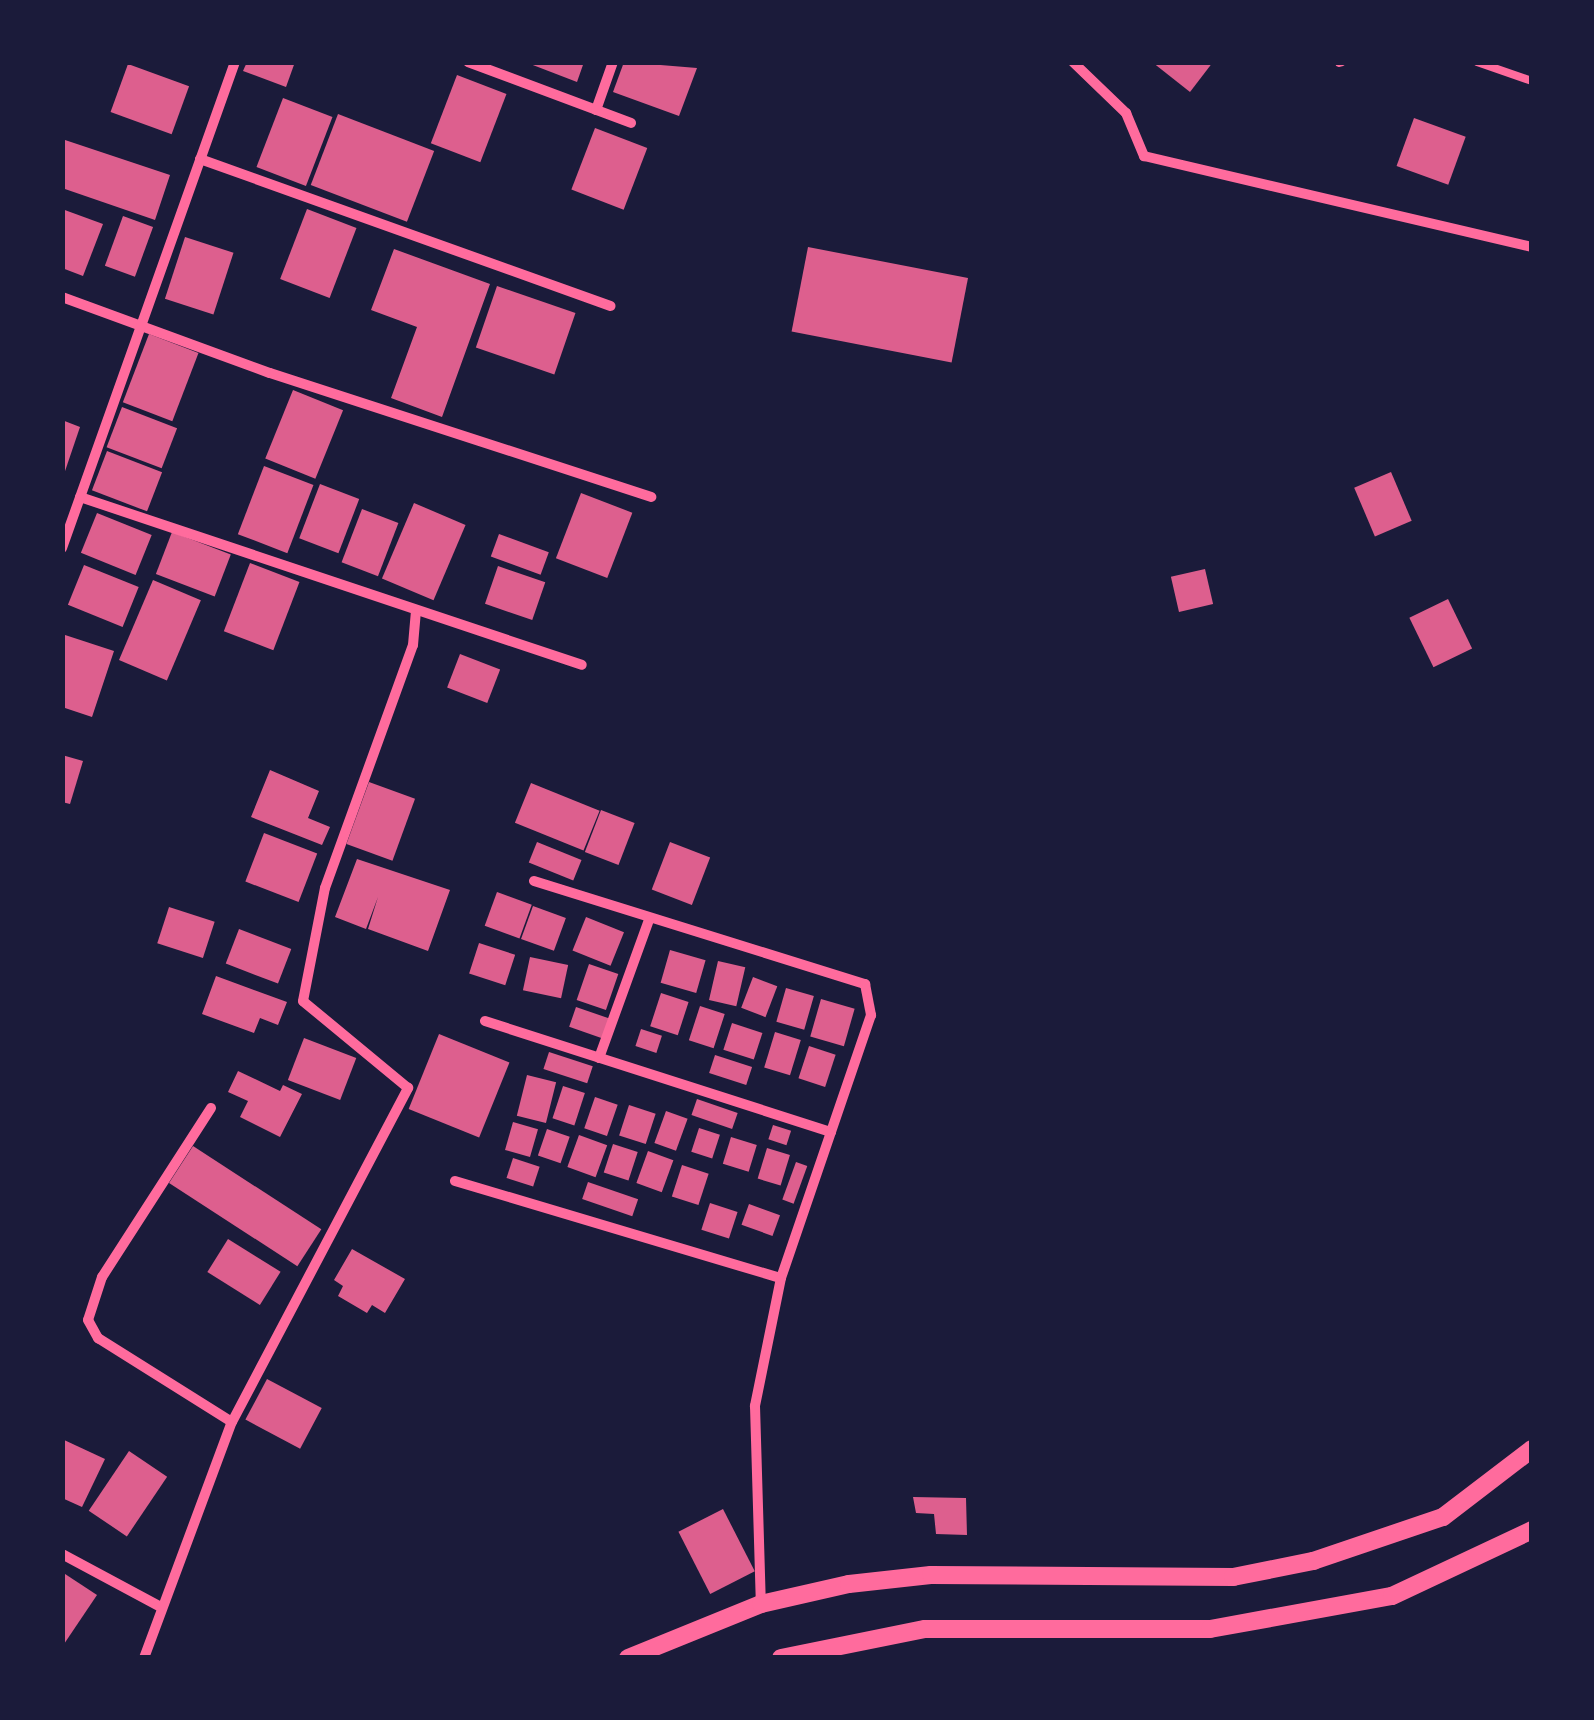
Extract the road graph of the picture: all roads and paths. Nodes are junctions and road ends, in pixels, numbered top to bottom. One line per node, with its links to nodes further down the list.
1 (235, 62): 9 (street)
2 (468, 62): 7 (street)
3 (613, 62): 7 (street)
4 (1072, 62): 10 (street)
5 (1477, 62): 6 (lane)
6 (1532, 81)
7 (596, 110): 8 (street)
8 (631, 123)
9 (200, 159): 12 (street); 13 (street)
10 (1532, 247)
11 (62, 297): 13 (street)
12 (611, 306)
13 (138, 326): 14 (street); 15 (street)
14 (651, 496)
15 (80, 497): 16 (street); 17 (street)
16 (62, 548)
17 (416, 611): 18 (street); 27 (street)
18 (582, 665)
19 (534, 881): 20 (street)
20 (649, 920): 22 (street); 24 (street)
21 (485, 1020): 22 (street)
22 (600, 1058): 24 (street)
23 (211, 1108): 27 (street)
24 (831, 1132): 26 (street)
25 (455, 1182): 26 (street)
26 (781, 1278): 31 (street)
27 (232, 1422): 32 (street)
28 (1532, 1449): 31 (street)
29 (1532, 1530): 35 (street)
30 (62, 1554): 32 (street)
31 (761, 1604): 34 (street)
32 (159, 1606): 33 (street)
33 (144, 1658)
34 (628, 1658)
35 (782, 1658)

